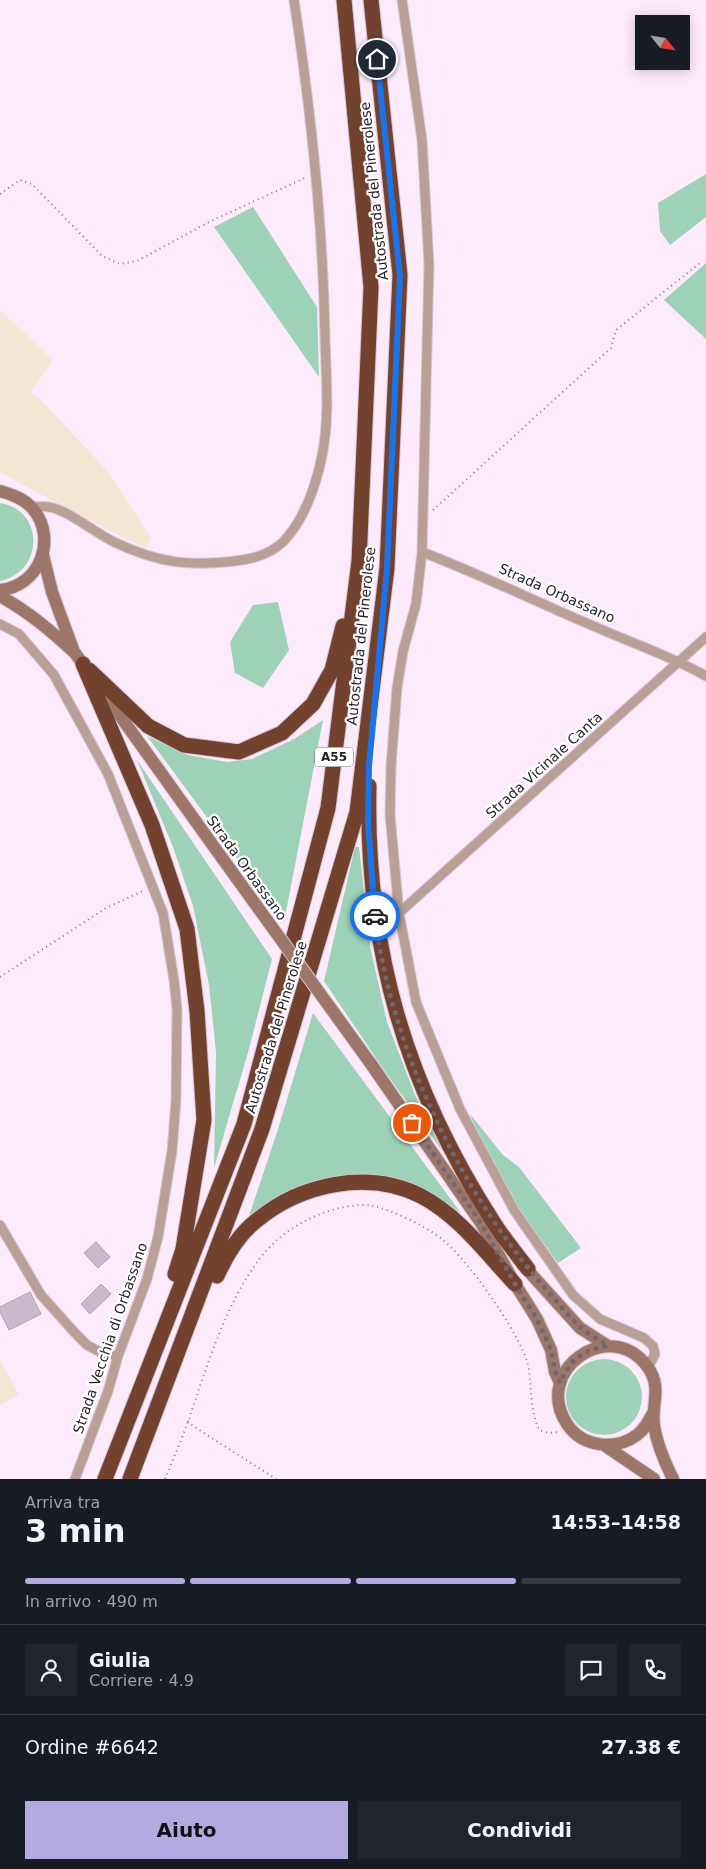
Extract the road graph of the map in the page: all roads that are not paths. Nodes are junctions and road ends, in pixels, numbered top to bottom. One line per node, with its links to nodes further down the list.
1 (294, 0): 6 (street)
2 (344, 0): 9 (highway, Autostrada del Pinerolese / A55)
3 (371, 0): 10 (highway, Autostrada del Pinerolese / A55)
4 (402, 0): 7 (street)
5 (0, 491): 6 (main road)
6 (32, 507): 8 (main road, Strada Orbassano)
7 (422, 552): 16 (street, Strada Orbassano); 18 (street)
8 (43, 555): 11 (main road); 15 (main road, Strada Orbassano)
9 (359, 561): 15 (highway); 28 (highway, Autostrada del Pinerolese / A55)
10 (387, 568): 21 (highway); 26 (highway, Autostrada del Pinerolese / A55)
11 (0, 590)
12 (0, 596): 15 (main road, Strada Orbassano)
13 (0, 624): 24 (street, Strada Vecchia di Orbassano)
14 (706, 637): 16 (street, Strada Vicinale Canta)
15 (79, 659): 19 (main road, Strada Orbassano, bridge); 28 (highway)
16 (680, 662): 17 (street, Strada Orbassano); 18 (street, Strada Vicinale Canta)
17 (706, 676)
18 (399, 913): 25 (street)
19 (481, 1223): 21 (main road, Strada Orbassano); 22 (main road, Strada Orbassano)
20 (0, 1225): 24 (street)
21 (528, 1269): 23 (main road, Strada Orbassano)
22 (515, 1284): 26 (highway); 27 (main road, Strada Orbassano)
23 (608, 1346): 25 (main road, Strada Orbassano); 27 (main road, Strada Orbassano)
24 (118, 1356): 31 (street, Strada Vecchia di Orbassano)
25 (648, 1368): 29 (main road)
26 (168, 1382): 33 (highway, Autostrada del Pinerolese / A55)
27 (560, 1383): 30 (main road, Strada Orbassano)
28 (140, 1387): 32 (highway, Autostrada del Pinerolese / A55)
29 (653, 1414): 30 (main road); 35 (main road)
30 (604, 1445): 34 (main road, Strada Orbassano)
31 (75, 1479)
32 (105, 1479)
33 (130, 1479)
34 (654, 1479)
35 (673, 1479)

